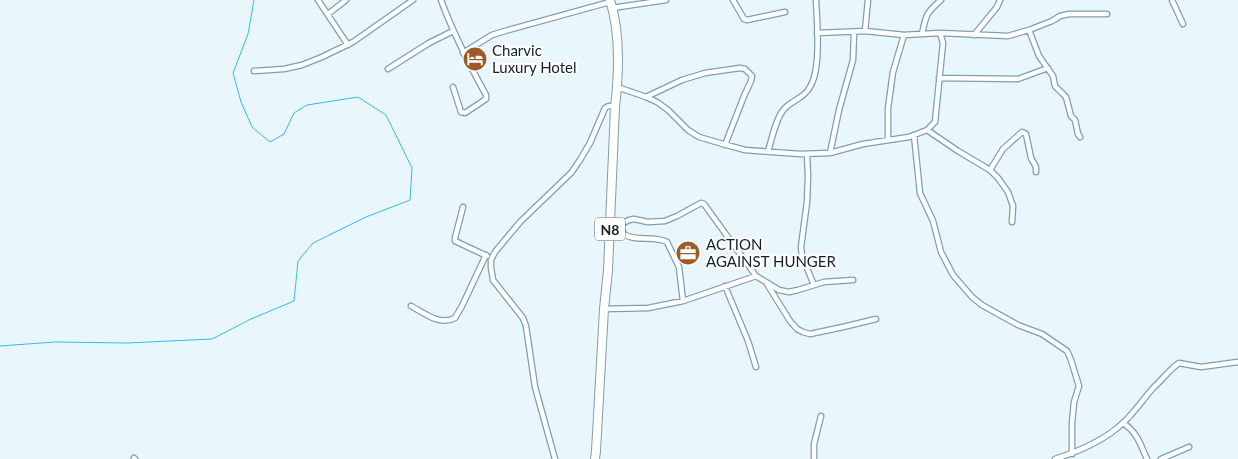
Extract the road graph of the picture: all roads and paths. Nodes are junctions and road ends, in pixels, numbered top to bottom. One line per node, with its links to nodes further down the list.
1 (318, 0): 14 (street)
2 (346, 0): 14 (street)
3 (413, 0): 26 (street)
4 (441, 0): 18 (street)
5 (666, 0): 12 (street)
6 (734, 0): 13 (street)
7 (816, 0): 21 (street)
8 (868, 0): 19 (street)
9 (941, 0): 22 (street)
10 (1000, 0): 25 (street)
11 (1172, 0): 16 (street)
12 (611, 3): 27 (street); 33 (highway, N8)
13 (785, 12)
14 (328, 14): 26 (street)
15 (1107, 14): 17 (street)
16 (1183, 24)
17 (1029, 30): 25 (street); 28 (street)
18 (453, 31): 27 (street); 29 (street)
19 (865, 31): 20 (street); 24 (street)
20 (854, 32): 21 (street); 42 (street)
21 (817, 33): 41 (street)
22 (922, 34): 23 (street); 24 (street)
23 (940, 34): 25 (street); 31 (street)
24 (904, 35): 39 (street)
25 (974, 35)
26 (348, 45): 30 (street)
27 (463, 53): 32 (street)
28 (1048, 68): 31 (street); 38 (street)
29 (388, 69)
30 (254, 71)
31 (939, 78): 36 (street)
32 (453, 87)
33 (618, 87): 34 (street); 35 (highway, N8)
34 (646, 97): 40 (street); 40 (street)
35 (615, 107): 49 (highway, N8); 51 (street)
36 (927, 130): 37 (street); 44 (street)
37 (914, 134): 39 (street); 66 (street)
38 (1080, 137)
39 (888, 140): 42 (street)
40 (725, 145): 41 (street)
41 (768, 151): 43 (street)
42 (830, 153): 43 (street)
43 (807, 154): 55 (street)
44 (990, 170): 45 (street); 47 (street)
45 (1036, 172)
46 (463, 207): 50 (street)
47 (1012, 222)
48 (619, 223): 49 (street); 52 (street); 57 (street)
49 (610, 224): 59 (highway, N8)
50 (486, 255): 51 (street); 58 (street)
51 (491, 260): 67 (street)
52 (756, 276): 54 (street); 56 (street)
53 (853, 280): 55 (street)
54 (766, 282): 55 (street); 60 (street)
55 (814, 284)
56 (725, 286): 57 (street); 62 (street)
57 (683, 301): 59 (street)
58 (410, 306)
59 (604, 309): 68 (highway, N8)
60 (876, 319)
61 (1238, 362): 64 (street)
62 (756, 367)
63 (821, 416): 69 (street)
64 (1123, 423): 66 (street); 71 (street)
65 (1189, 447): 72 (street)
66 (1072, 454): 70 (street)
67 (555, 459)
68 (595, 459)
69 (814, 459)
70 (1055, 459)
71 (1147, 459)
72 (1160, 459)

